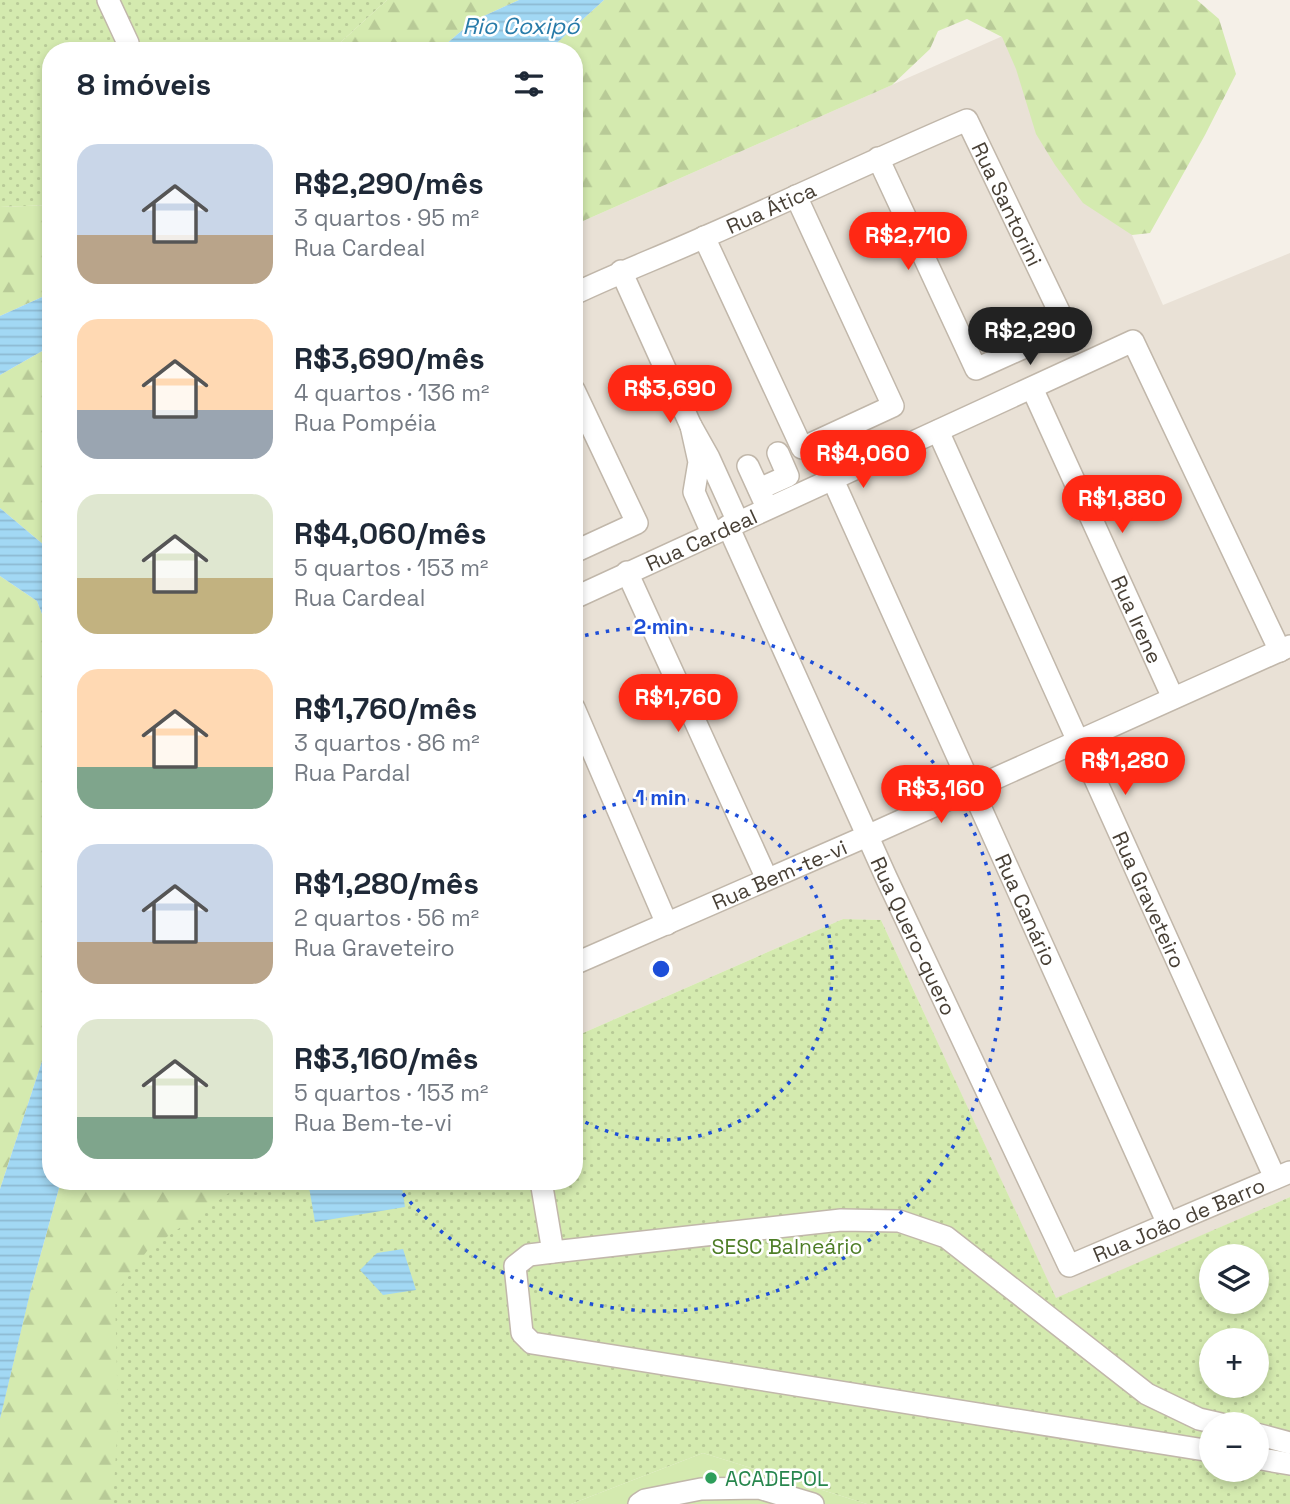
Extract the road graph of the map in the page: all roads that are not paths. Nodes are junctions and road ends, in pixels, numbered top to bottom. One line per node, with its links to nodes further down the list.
1 (108, 0): 2 (street)
2 (128, 42)
3 (967, 120): 4 (street, Rua Ática); 4 (street, Rua Santorini)
4 (878, 158): 5 (street, Rua Ática)
5 (796, 196): 6 (street, Rua Ática); 6 (street)
6 (704, 237): 7 (street, Rua Ática)
7 (621, 271): 8 (street, Rua Ática); 14 (street)
8 (583, 290)
9 (1032, 388): 11 (street, Rua Cardeal); 22 (street, Rua Cardeal); 23 (street, Rua Irene)
10 (583, 409): 19 (street)
11 (938, 431): 15 (street, Rua Cardeal); 25 (street, Rua Graveteiro)
12 (778, 453): 16 (street)
13 (748, 466): 16 (street)
14 (703, 469): 18 (street); 18 (street)
15 (833, 480): 17 (street, Rua Cardeal); 26 (street, Rua Canário)
16 (759, 489): 17 (street)
17 (768, 509): 18 (street, Rua Cardeal)
18 (729, 526): 20 (street, Rua Cardeal); 27 (street, Rua Quero-quero)
19 (583, 548)
20 (627, 572): 21 (street, Rua Cardeal); 28 (street)
21 (583, 594)
22 (1285, 648): 23 (street, Rua Bem-te-vi)
23 (1173, 698): 25 (street, Rua Bem-te-vi)
24 (583, 729): 29 (street)
25 (1077, 742): 26 (street, Rua Bem-te-vi); 31 (street, Rua Graveteiro)
26 (972, 788): 27 (street, Rua Bem-te-vi); 33 (street, Rua Canário)
27 (867, 835): 28 (street, Rua Bem-te-vi); 35 (street, Rua Quero-quero)
28 (767, 880): 29 (street, Rua Bem-te-vi)
29 (667, 924): 30 (street, Rua Bem-te-vi)
30 (583, 956)
31 (1282, 1175): 33 (street, Rua João de Barro)
32 (543, 1190): 34 (street)
33 (1168, 1224): 35 (street, Rua João de Barro)
34 (553, 1252): 36 (street); 40 (street)
35 (1069, 1266)
36 (1199, 1419): 39 (street)
37 (1269, 1437): 38 (street)
38 (1290, 1443)
39 (1199, 1446)
40 (1199, 1449)
41 (1269, 1460): 42 (street)
42 (1290, 1464)
43 (639, 1504): 44 (street)
44 (813, 1504)

